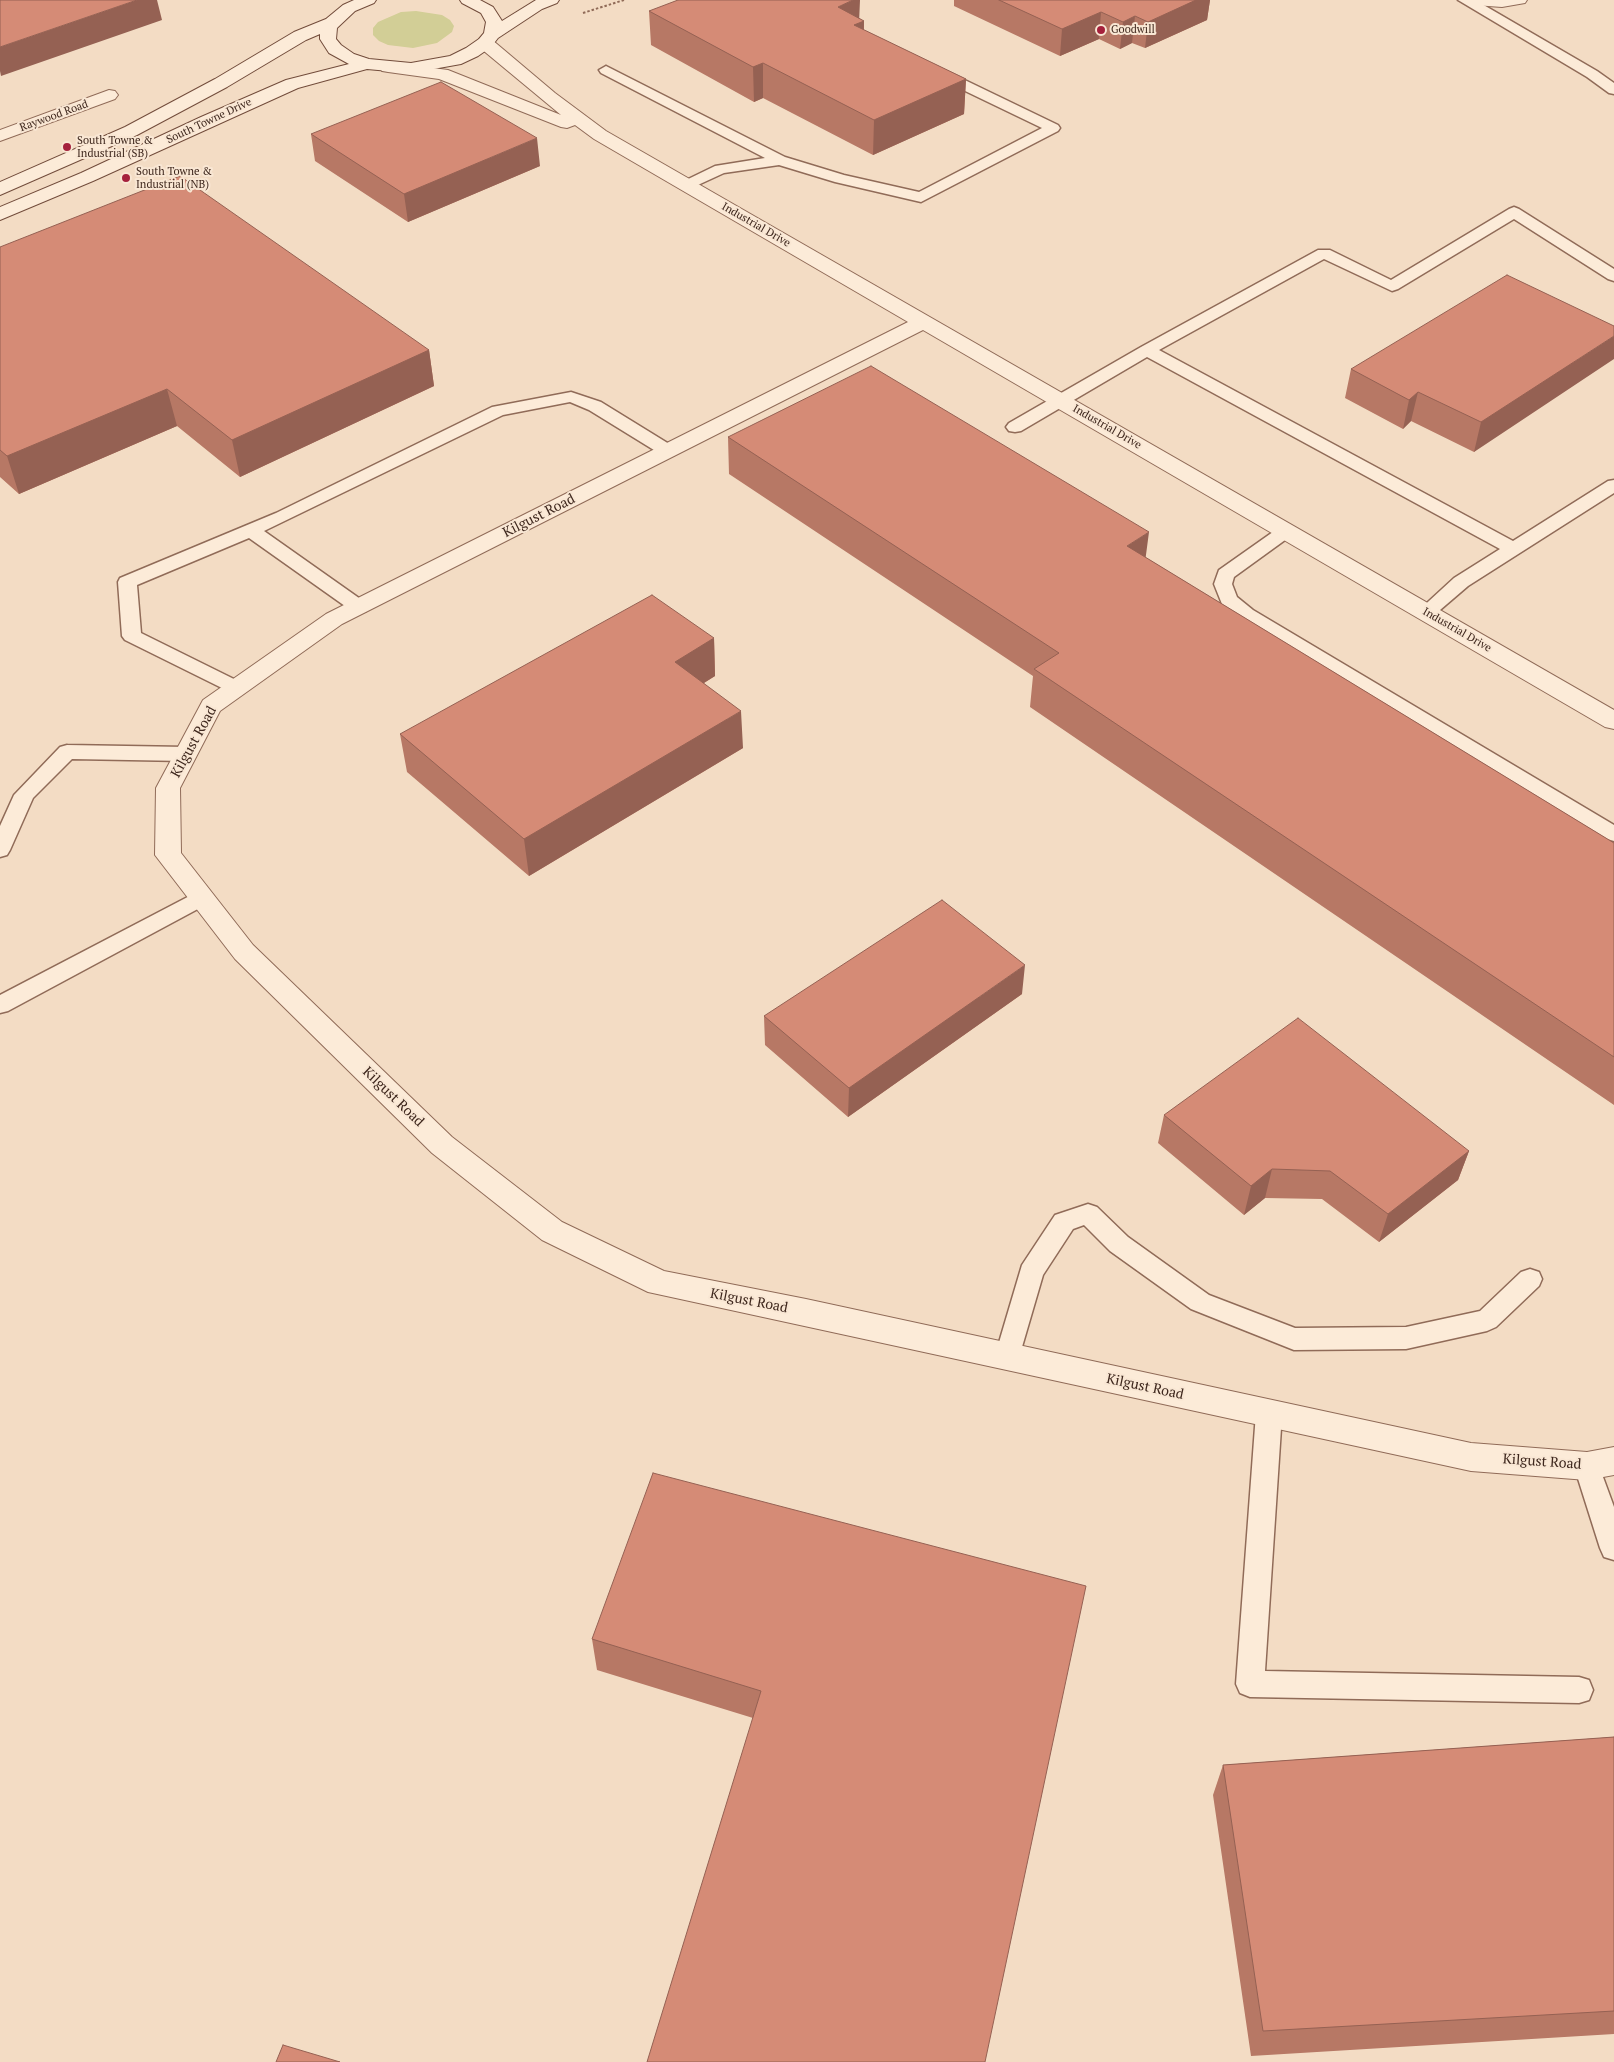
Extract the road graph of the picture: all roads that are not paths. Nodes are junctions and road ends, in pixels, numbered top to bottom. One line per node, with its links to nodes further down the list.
1 (368, 0): 8 (street, South Towne Drive)
2 (468, 0): 9 (street)
3 (551, 0): 9 (street)
4 (1465, 0): 14 (lane)
5 (1474, 0): 6 (street)
6 (1519, 0)
7 (326, 2): 8 (street)
8 (334, 20): 10 (street); 20 (street, South Towne Drive)
9 (489, 38): 12 (street); 16 (street, Industrial Drive)
10 (367, 64): 12 (street); 21 (street, South Towne Drive)
11 (924, 66): 18 (lane)
12 (388, 67): 16 (street, Industrial Drive)
13 (606, 70): 18 (lane)
14 (1614, 90)
15 (109, 95): 17 (street, Raywood Road)
16 (600, 135): 19 (street, Industrial Drive)
17 (0, 136)
18 (780, 160): 19 (lane)
19 (687, 184): 23 (street, Industrial Drive)
20 (0, 189)
21 (0, 214)
22 (1614, 276): 24 (lane)
23 (925, 321): 25 (street, Industrial Drive); 27 (street, Kilgust Road)
24 (1147, 350): 25 (lane); 31 (lane)
25 (1062, 401): 26 (lane); 30 (street, Industrial Drive)
26 (1015, 427)
27 (668, 451): 29 (lane); 32 (street, Kilgust Road)
28 (1614, 485): 31 (lane)
29 (250, 530): 32 (lane); 34 (lane)
30 (1286, 531): 33 (street, Industrial Drive); 37 (lane)
31 (1514, 549): 33 (lane)
32 (359, 607): 34 (street, Kilgust Road)
33 (1426, 612): 35 (street, Industrial Drive)
34 (237, 688): 36 (street, Kilgust Road)
35 (1614, 721)
36 (186, 754): 38 (lane); 39 (street, Kilgust Road)
37 (1614, 834)
38 (0, 850)
39 (201, 898): 40 (lane); 42 (street, Kilgust Road)
40 (0, 1005)
41 (1530, 1279): 42 (lane)
42 (1008, 1356): 43 (street, Kilgust Road)
43 (1268, 1414): 45 (street, Kilgust Road); 47 (lane)
44 (1614, 1461): 45 (street, Kilgust Road)
45 (1587, 1466): 46 (lane)
46 (1614, 1548)
47 (1579, 1690)

